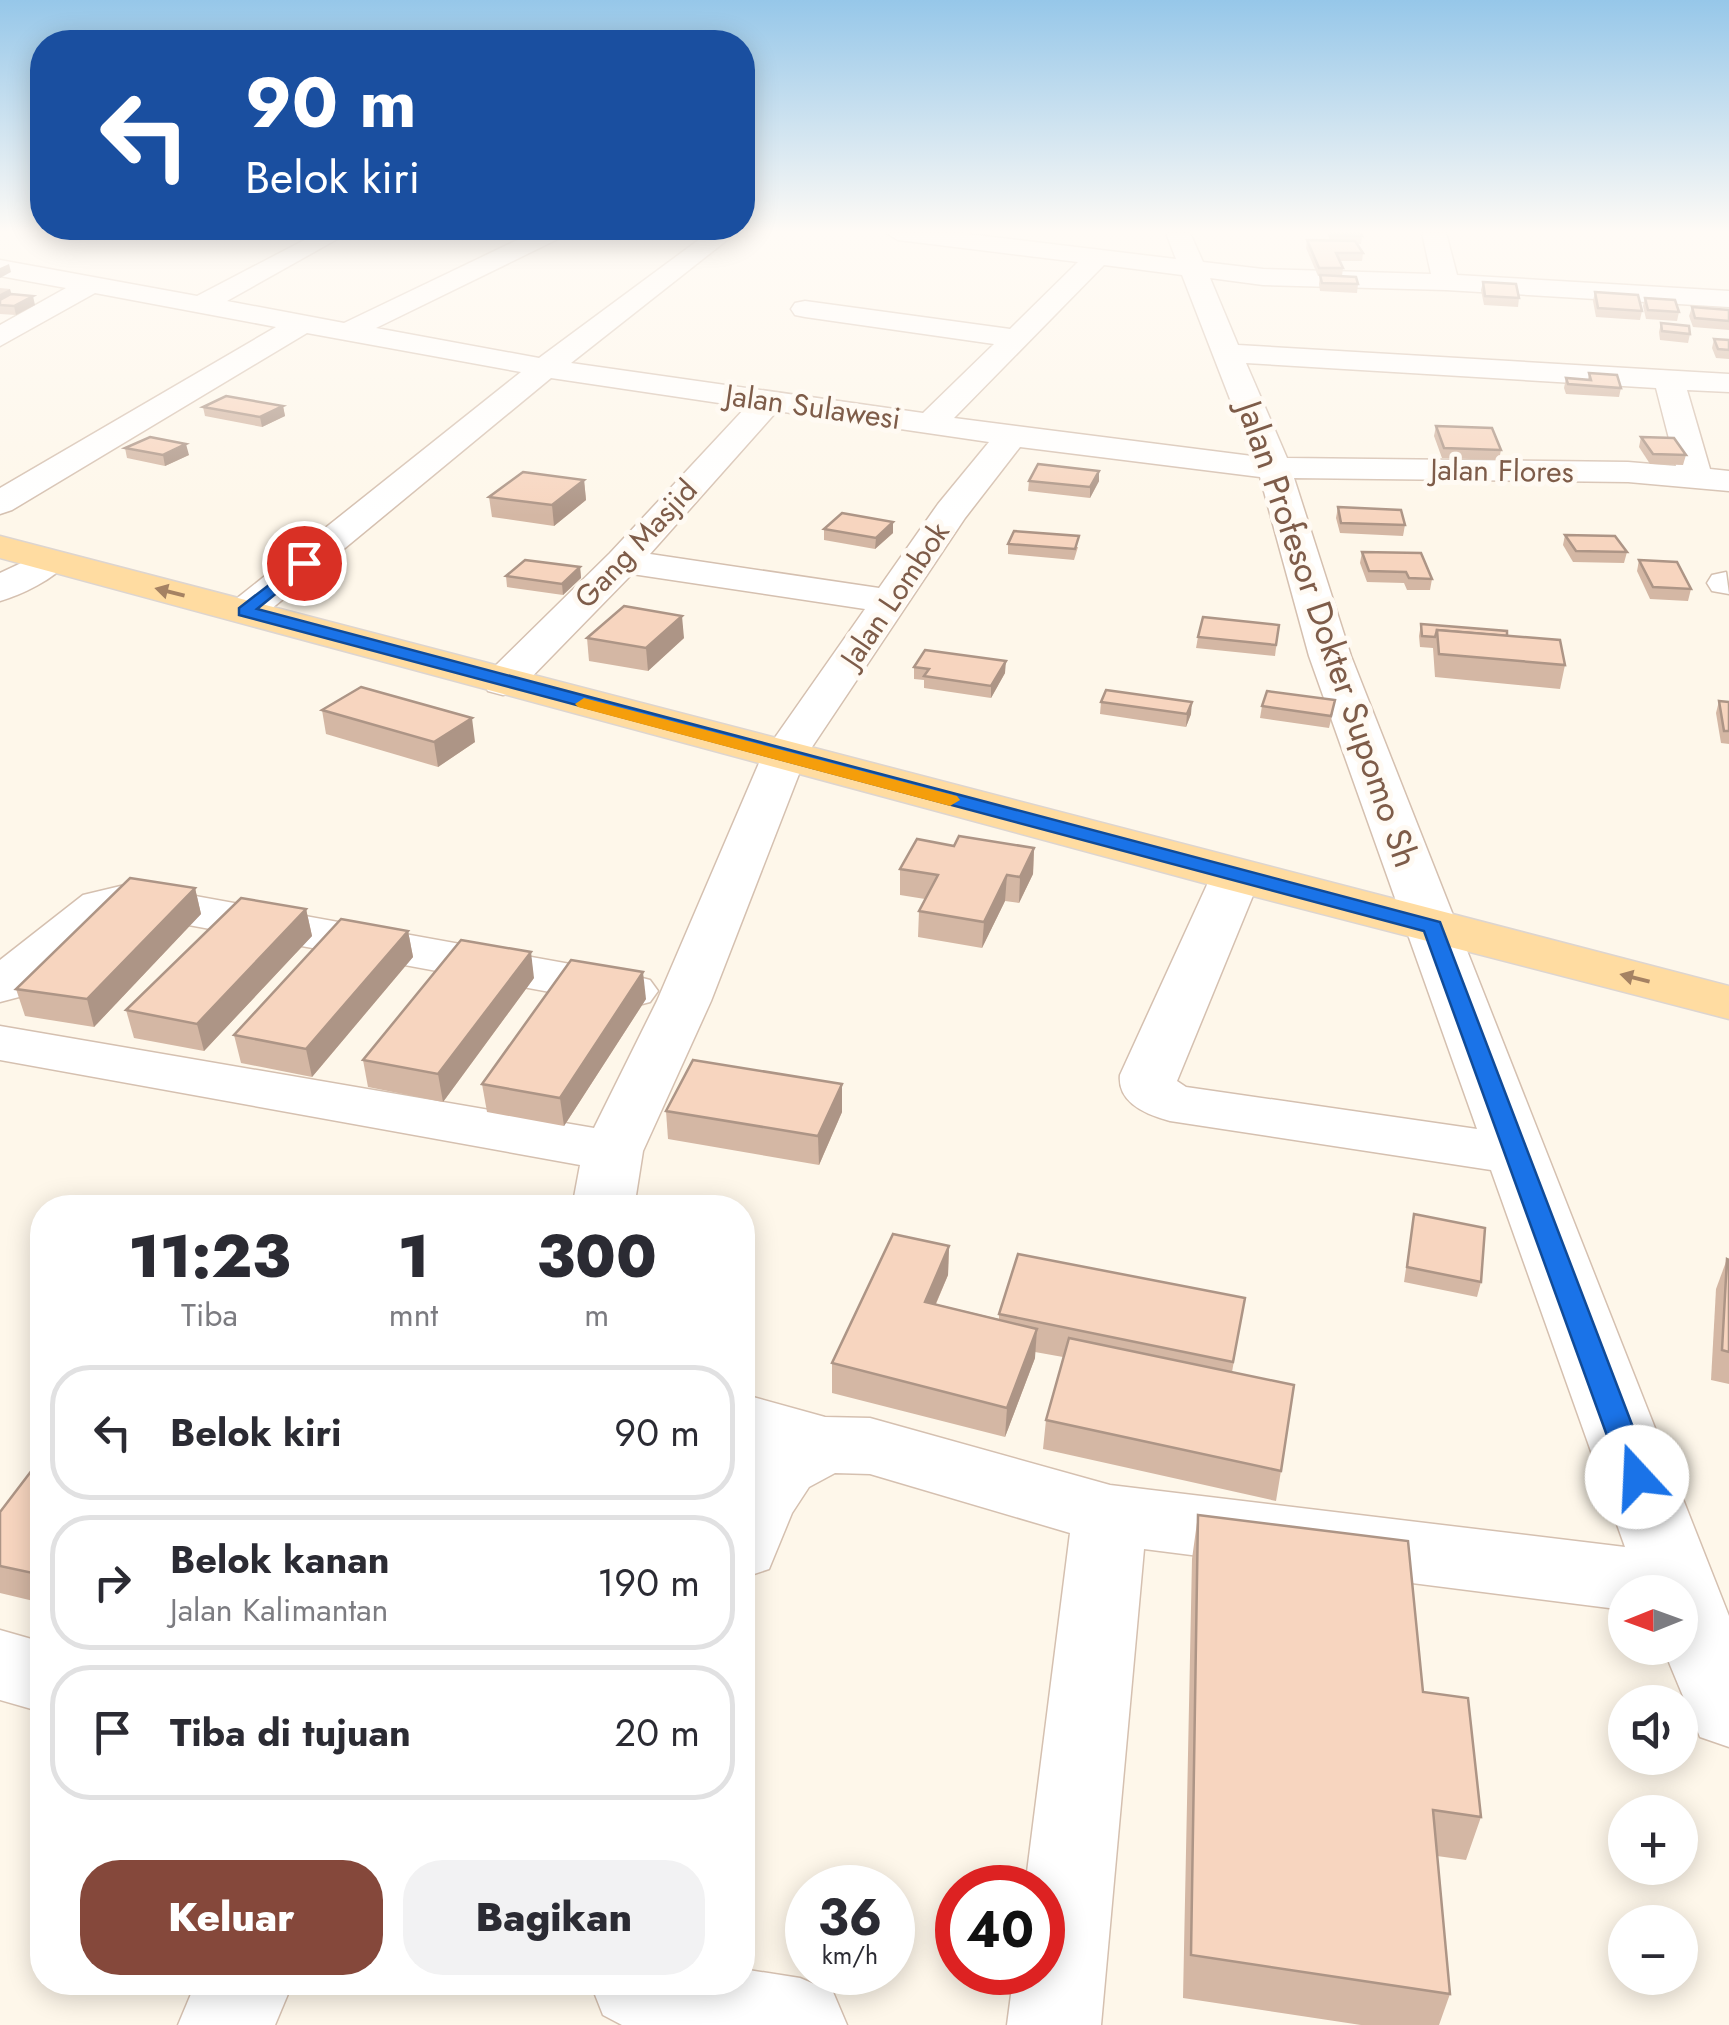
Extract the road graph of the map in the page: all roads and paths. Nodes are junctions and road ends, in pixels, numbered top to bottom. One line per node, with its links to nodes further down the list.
1 (296, 328): 23 (street)
2 (329, 328): 9 (street, Jalan Sulawesi)
3 (356, 328): 9 (street)
4 (599, 328): 12 (street)
5 (938, 328): 10 (street)
6 (1026, 328): 10 (street)
7 (1239, 328): 11 (street, Jalan Profesor Dokter Supomo Sh)
8 (1532, 328): 13 (street)
9 (349, 331): 12 (street, Jalan Sulawesi)
10 (1014, 338): 17 (street)
11 (1261, 355): 13 (street); 19 (street, Jalan Profesor Dokter Supomo Sh)
12 (545, 368): 16 (street, Jalan Sulawesi); 29 (street)
13 (1538, 372): 14 (street)
14 (1668, 378): 15 (street); 21 (street)
15 (1729, 382)
16 (767, 403): 17 (street, Jalan Sulawesi); 26 (street, Gang Masjid)
17 (931, 424): 18 (street, Jalan Sulawesi)
18 (1011, 436): 19 (street, Jalan Sulawesi); 28 (street, Jalan Lombok)
19 (1274, 468): 20 (street, Jalan Flores); 33 (street, Jalan Profesor Dokter Supomo Sh)
20 (1561, 472): 21 (street, Jalan Flores); 22 (street)
21 (1712, 480)
22 (1579, 502)
23 (0, 503)
24 (0, 547): 25 (main road)
25 (49, 561): 27 (street); 29 (main road, one-way to 25)
26 (623, 561): 28 (street); 30 (street, Gang Masjid)
27 (0, 589)
28 (893, 602): 31 (street, Jalan Lombok)
29 (244, 611): 30 (main road)
30 (503, 682): 31 (main road)
31 (784, 756): 32 (main road); 35 (street, Jalan Lombok)
32 (1236, 876): 33 (main road); 39 (street)
33 (1433, 926): 36 (main road, one-way to 33); 39 (street, Jalan Profesor Dokter Supomo Sh)
34 (0, 986): 35 (street)
35 (684, 1001): 38 (street, Jalan Lombok)
36 (1729, 1002)
37 (0, 1043): 38 (street)
38 (614, 1151): 40 (street, Jalan Lombok)
39 (1516, 1154): 45 (street, Jalan Profesor Dokter Supomo Sh)
40 (606, 1195)
41 (755, 1425): 42 (street)
42 (825, 1444): 43 (street); 44 (street)
43 (755, 1512)
44 (1110, 1515): 46 (street); 55 (street)
45 (1673, 1575)
46 (1608, 1576)
47 (1698, 1636): 50 (street, Jalan Profesor Dokter Supomo Sh)
48 (0, 1666): 49 (street)
49 (30, 1674)
50 (1729, 1711)
51 (240, 1995): 53 (street)
52 (660, 1995): 54 (street)
53 (225, 2025)
54 (800, 2025)
55 (1054, 2025)

